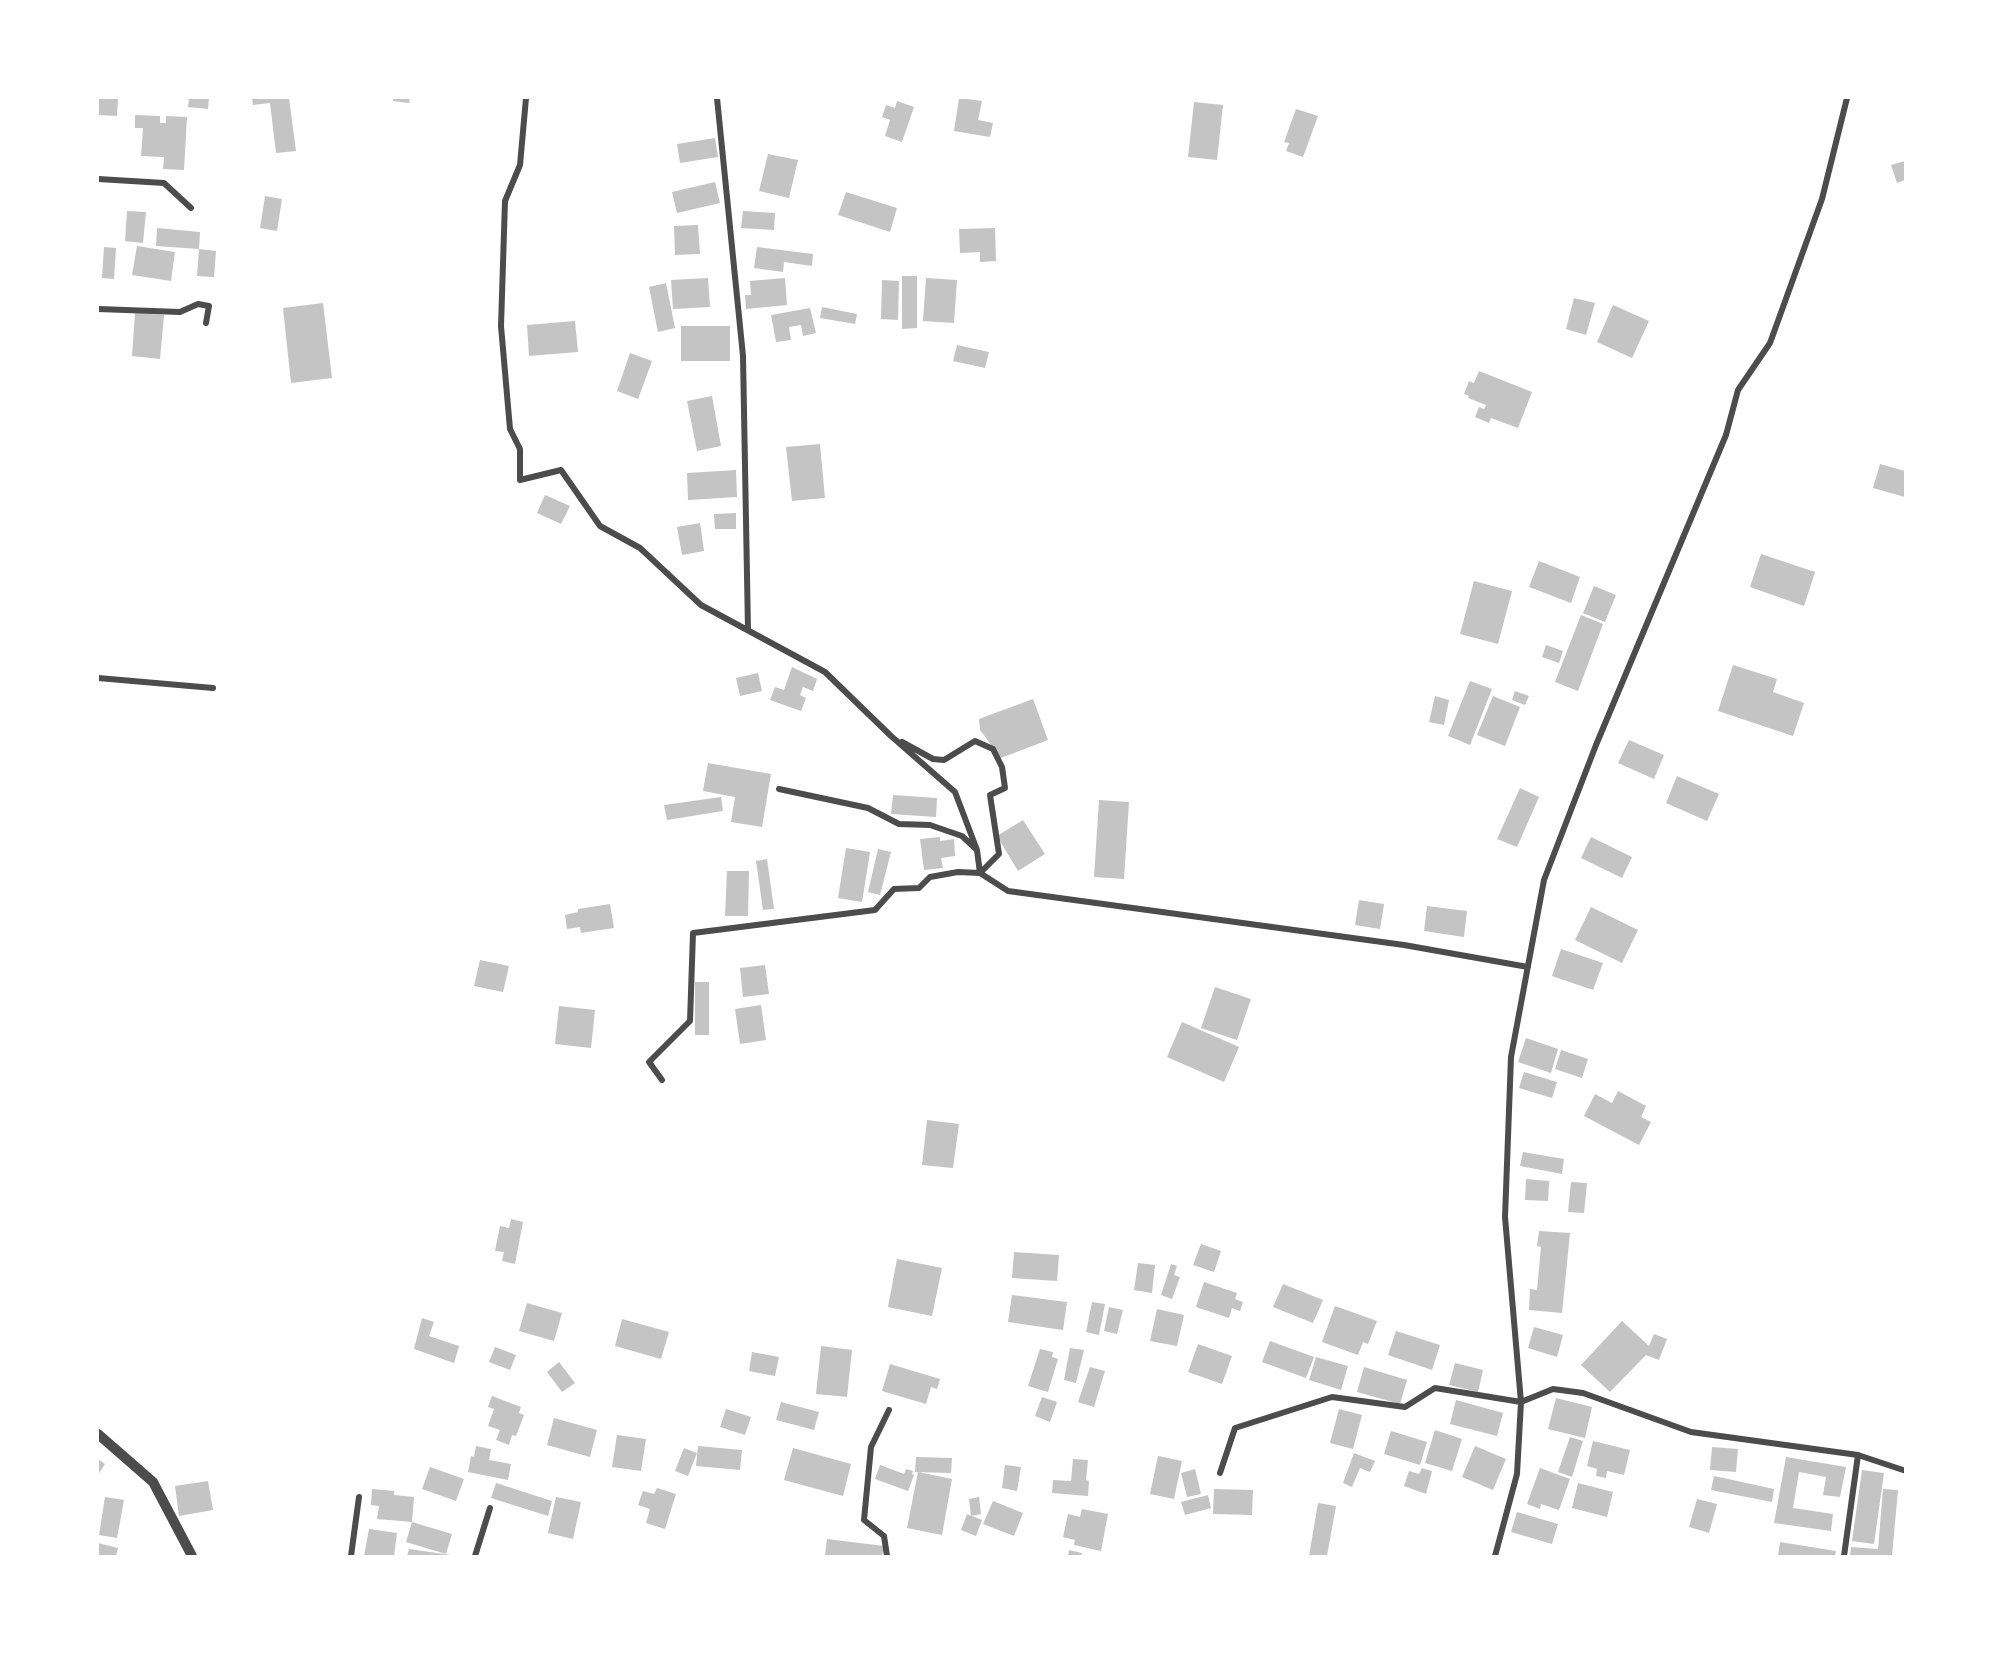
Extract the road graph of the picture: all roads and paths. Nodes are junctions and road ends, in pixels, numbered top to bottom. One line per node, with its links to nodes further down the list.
1 (526, 98): 8 (street)
2 (717, 98): 8 (street)
3 (1847, 98): 15 (street)
4 (98, 178): 5 (street)
5 (191, 208)
6 (98, 309): 7 (street)
7 (206, 323)
8 (748, 630): 11 (street)
9 (98, 678): 10 (street)
10 (213, 688)
11 (891, 736): 13 (street); 14 (street)
12 (779, 789): 13 (street)
13 (977, 850): 14 (street)
14 (980, 873): 15 (street); 16 (street)
15 (1528, 967): 17 (street)
16 (662, 1080)
17 (1521, 1402): 20 (street); 22 (street); 29 (street)
18 (889, 1410): 28 (street)
19 (98, 1434): 25 (street)
20 (1858, 1455): 21 (street); 30 (street)
21 (1905, 1471)
22 (1220, 1473)
23 (359, 1497): 26 (street)
24 (490, 1508): 27 (street)
25 (192, 1557)
26 (351, 1557)
27 (475, 1557)
28 (887, 1557)
29 (1495, 1557)
30 (1844, 1557)

